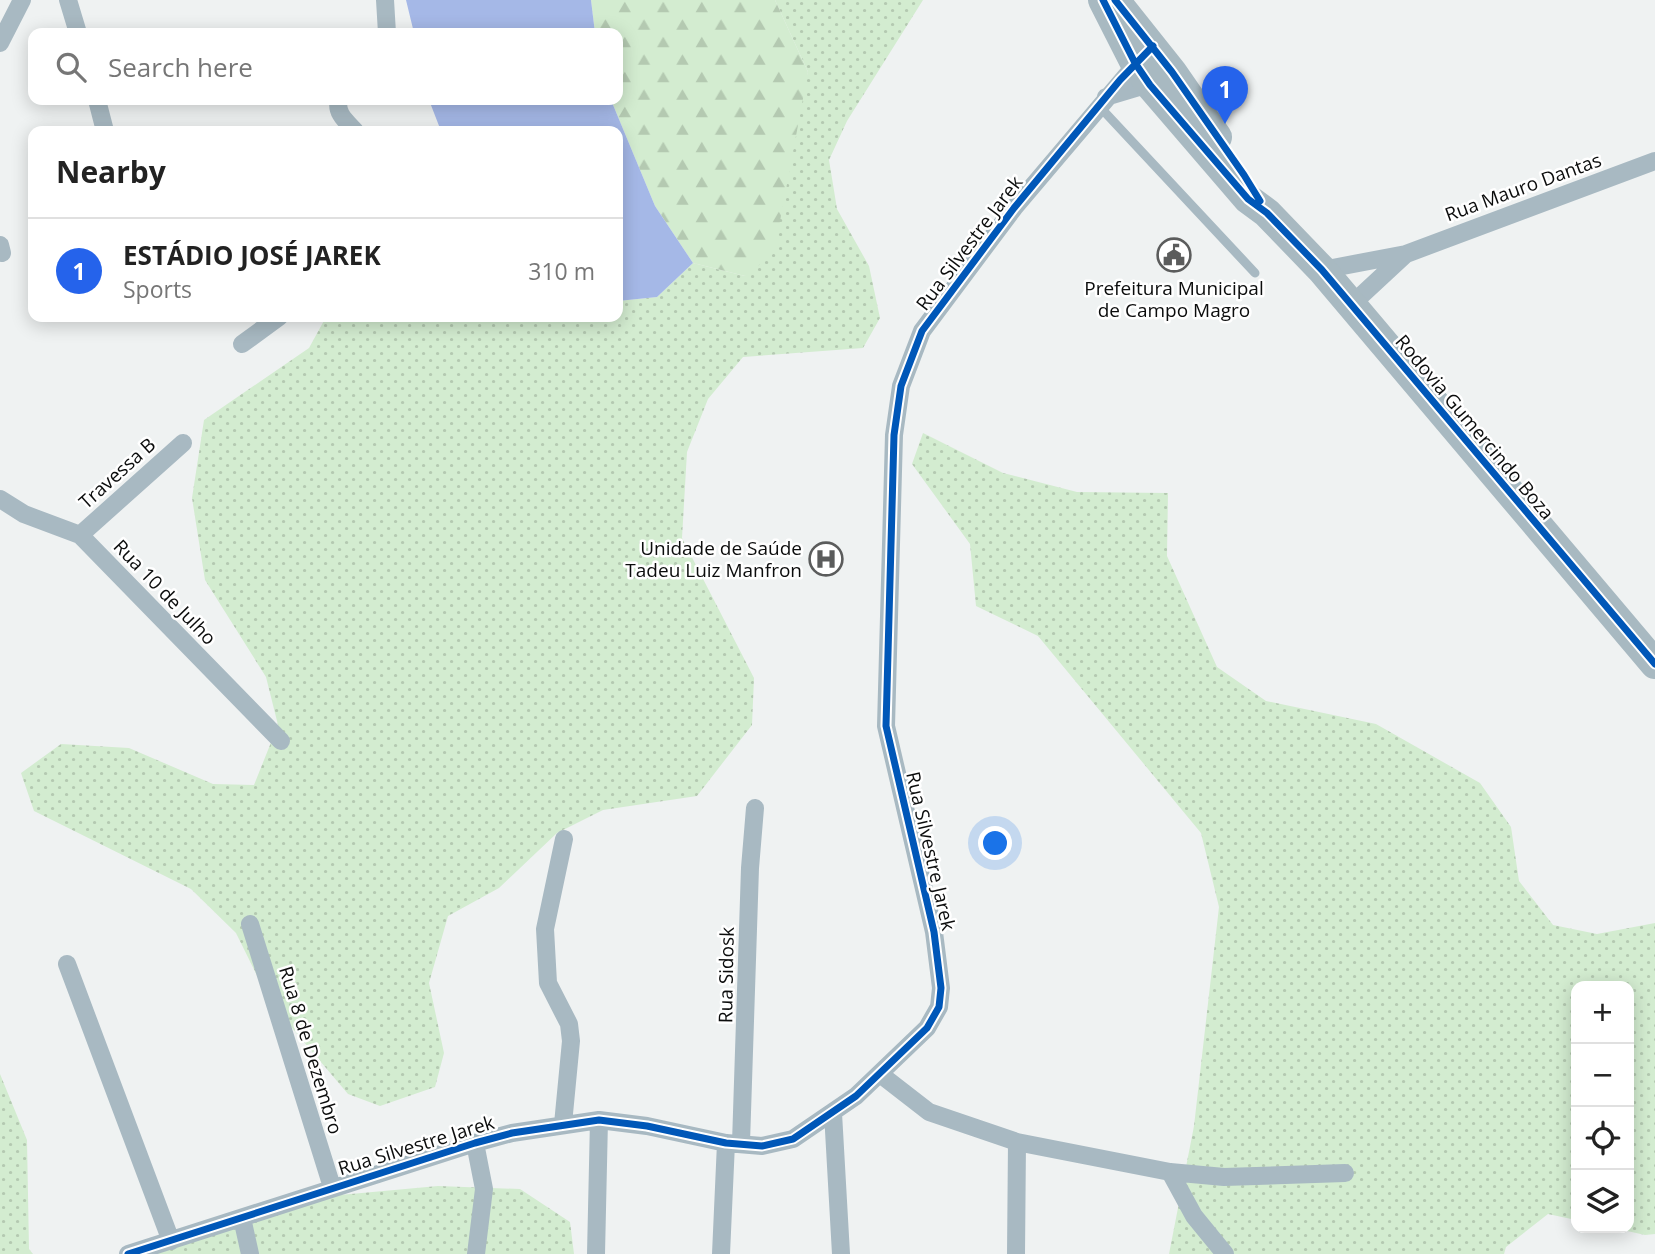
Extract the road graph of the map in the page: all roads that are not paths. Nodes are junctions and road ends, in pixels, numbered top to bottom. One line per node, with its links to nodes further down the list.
1 (22, 0): 8 (street)
2 (68, 0): 6 (street)
3 (385, 0): 7 (street)
4 (1103, 0): 9 (main road, Rodovia Gumercindo Boza)
5 (1115, 0): 9 (main road, Rodovia Gumercindo Boza)
6 (76, 28)
7 (387, 28)
8 (0, 43)
9 (1153, 67): 10 (street, Rua Silvestre Jarek); 10 (street); 17 (main road, Rodovia Gumercindo Boza)
10 (1103, 102): 18 (lane); 31 (street, Rua Silvestre Jarek)
11 (98, 105): 13 (street)
12 (337, 105): 14 (street)
13 (104, 126)
14 (350, 126)
15 (1655, 161): 16 (street, Rua Mauro Dantas)
16 (1406, 254): 17 (street, Rua Mauro Dantas); 19 (street, Rua Mauro Dantas)
17 (1322, 270): 19 (main road, Rodovia Gumercindo Boza)
18 (1255, 273)
19 (1351, 305): 25 (main road, Rodovia Gumercindo Boza)
20 (272, 322): 21 (street)
21 (242, 344)
22 (183, 443): 24 (street, Travessa B)
23 (0, 499): 24 (street, Rua 10 de Julho)
24 (80, 535): 26 (street, Rua 10 de Julho)
25 (1655, 664)
26 (281, 741)
27 (755, 808): 37 (street, Rua Sidosk)
28 (564, 839): 34 (street)
29 (250, 924): 40 (street, Rua 8 de Dezembro)
30 (67, 964): 42 (street)
31 (880, 1074): 32 (street, Rua Silvestre Jarek); 35 (street)
32 (833, 1113): 37 (street, Rua Silvestre Jarek); 48 (street)
33 (599, 1120): 34 (street, Rua Silvestre Jarek); 37 (street, Rua Silvestre Jarek); 46 (street)
34 (563, 1124): 36 (street, Rua Silvestre Jarek)
35 (1017, 1142): 38 (street); 49 (street)
36 (475, 1143): 40 (street, Rua Silvestre Jarek); 45 (street)
37 (733, 1143): 47 (street, Rua Sidosk)
38 (1170, 1172): 39 (street); 50 (street)
39 (1345, 1173)
40 (332, 1187): 41 (street, Rua Silvestre Jarek)
41 (242, 1218): 42 (street, Rua Silvestre Jarek); 44 (street)
42 (171, 1241): 43 (street, Rua Silvestre Jarek)
43 (128, 1254)
44 (250, 1254)
45 (476, 1254)
46 (596, 1254)
47 (721, 1254)
48 (841, 1254)
49 (1016, 1254)
50 (1225, 1254)

